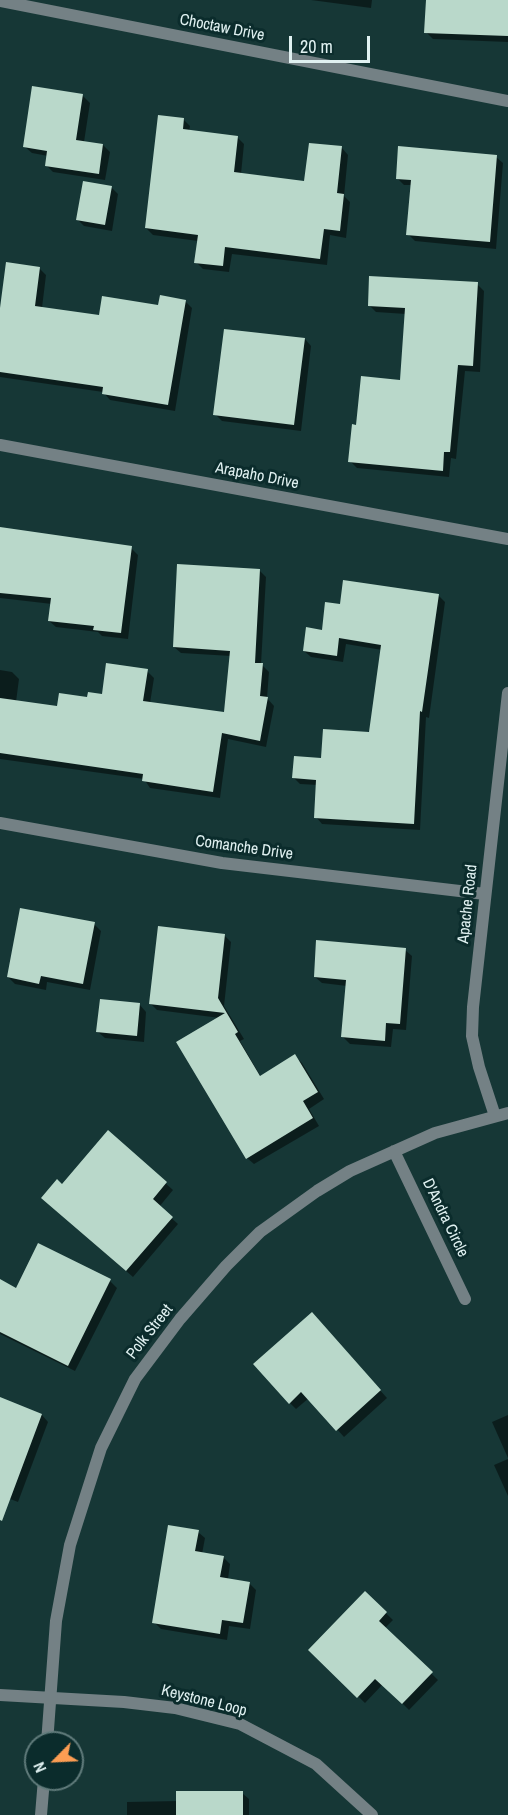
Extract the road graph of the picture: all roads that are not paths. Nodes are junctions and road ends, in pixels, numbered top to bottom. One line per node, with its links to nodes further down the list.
1 (0, 1): 2 (street, Choctaw Drive)
2 (508, 101)
3 (0, 445): 4 (street, Arapaho Drive)
4 (508, 539)
5 (508, 693): 7 (street, Apache Road)
6 (0, 823): 7 (street, Comanche Drive)
7 (485, 894): 9 (street, Apache Road)
8 (508, 1113): 9 (street, Polk Street)
9 (495, 1116): 10 (street, Polk Street)
10 (394, 1151): 11 (street, D'Andra Circle); 13 (street, Polk Street)
11 (465, 1299)
12 (0, 1695): 13 (street, Keystone Loop)
13 (51, 1698): 14 (street, Polk Street); 17 (street, Keystone Loop)
14 (48, 1731)
15 (43, 1791): 16 (street)
16 (41, 1815)
17 (372, 1815)

